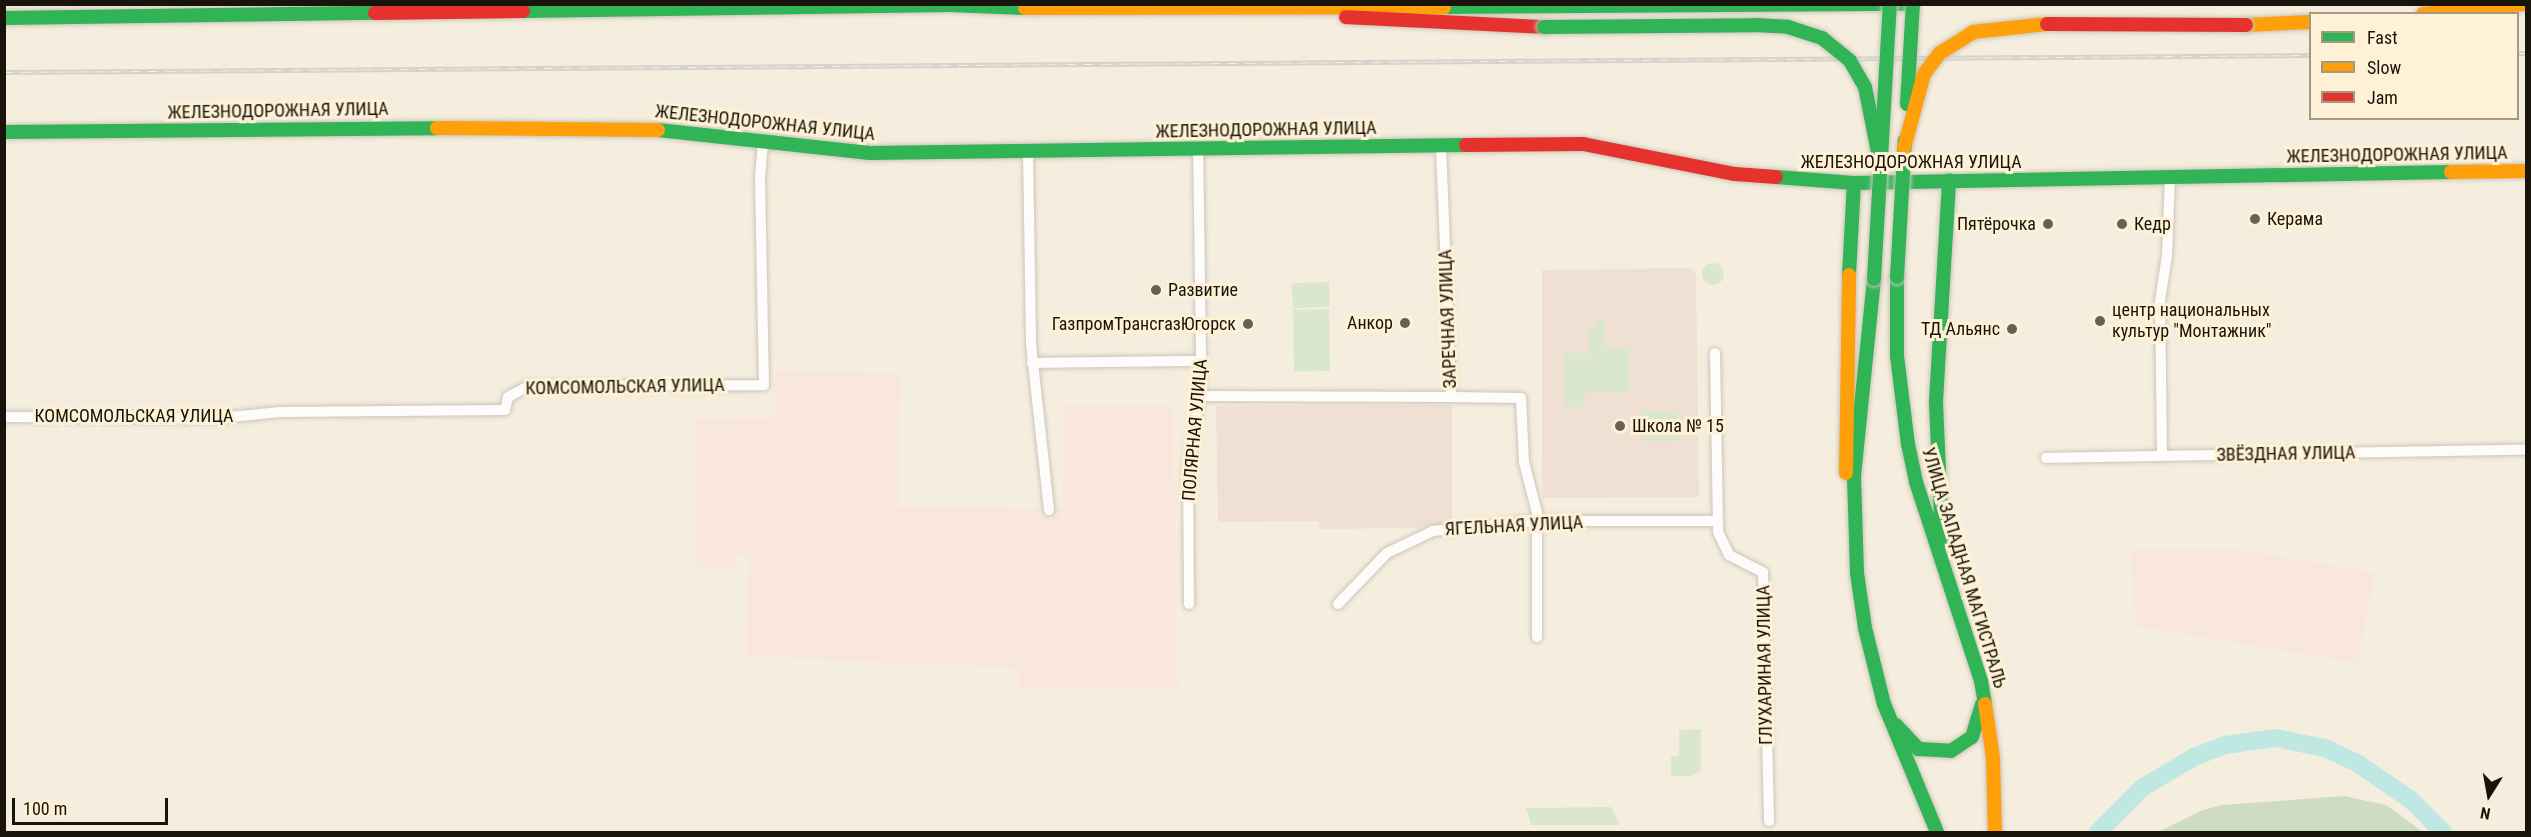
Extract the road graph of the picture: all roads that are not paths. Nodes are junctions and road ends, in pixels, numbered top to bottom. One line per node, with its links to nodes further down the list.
1 (960, 4): 6 (main road)
2 (1890, 4): 18 (main road, bridge)
3 (1905, 4): 8 (main road)
4 (1913, 4): 16 (main road, bridge)
5 (2524, 4): 9 (main road)
6 (950, 5): 7 (main road); 8 (main road)
7 (720, 6): 10 (main road)
8 (1137, 10): 18 (main road, bridge)
9 (2442, 12)
10 (4, 18)
11 (2309, 22): 16 (main road, bridge)
12 (4, 132): 13 (main road, ЖЕЛЕЗНОДОРОЖНАЯ УЛИЦА)
13 (763, 142): 17 (main road, ЖЕЛЕЗНОДОРОЖНАЯ УЛИЦА); 28 (street, КОМСОМОЛЬСКАЯ УЛИЦА)
14 (1441, 146): 15 (main road, ЖЕЛЕЗНОДОРОЖНАЯ УЛИЦА); 22 (main road, ЖЕЛЕЗНОДОРОЖНАЯ УЛИЦА); 27 (street, ЗАРЕЧНАЯ УЛИЦА)
15 (1198, 148): 17 (main road, ЖЕЛЕЗНОДОРОЖНАЯ УЛИЦА); 24 (street, ПОЛЯРНАЯ УЛИЦА)
16 (1905, 148): 35 (main road, УЛИЦА ЗАПАДНАЯ МАГИСТРАЛЬ, bridge)
17 (1028, 150): 25 (street)
18 (1880, 162): 36 (main road, bridge)
19 (2526, 171): 20 (main road, ЖЕЛЕЗНОДОРОЖНАЯ УЛИЦА)
20 (2170, 176): 21 (main road, ЖЕЛЕЗНОДОРОЖНАЯ УЛИЦА); 30 (street)
21 (1949, 180): 22 (main road, ЖЕЛЕЗНОДОРОЖНАЯ УЛИЦА); 35 (main road)
22 (1854, 183): 36 (main road)
23 (1715, 353): 34 (street, ГЛУХАРИНАЯ УЛИЦА)
24 (1201, 361): 25 (street); 26 (street, ПОЛЯРНАЯ УЛИЦА)
25 (1032, 363): 32 (street)
26 (1200, 396): 27 (street); 37 (street, ПОЛЯРНАЯ УЛИЦА)
27 (1451, 397): 33 (street, ЗАРЕЧНАЯ УЛИЦА)
28 (4, 417)
29 (2526, 450): 30 (street, ЗВЁЗДНАЯ УЛИЦА)
30 (2162, 456): 31 (street, ЗВЁЗДНАЯ УЛИЦА)
31 (2046, 458)
32 (1049, 510)
33 (1537, 521): 34 (street, ЯГЕЛЬНАЯ УЛИЦА); 38 (street, ЯГЕЛЬНАЯ УЛИЦА); 39 (street, ЗАРЕЧНАЯ УЛИЦА)
34 (1717, 521): 42 (street, ГЛУХАРИНАЯ УЛИЦА)
35 (1946, 572): 40 (main road, УЛИЦА ЗАПАДНАЯ МАГИСТРАЛЬ)
36 (1860, 600): 41 (main road)
37 (1189, 604)
38 (1338, 604)
39 (1537, 637)
40 (1981, 681): 41 (main road); 44 (main road, УЛИЦА ЗАПАДНАЯ МАГИСТРАЛЬ)
41 (1884, 704): 43 (main road)
42 (1768, 821)
43 (1937, 832)
44 (1995, 832)

